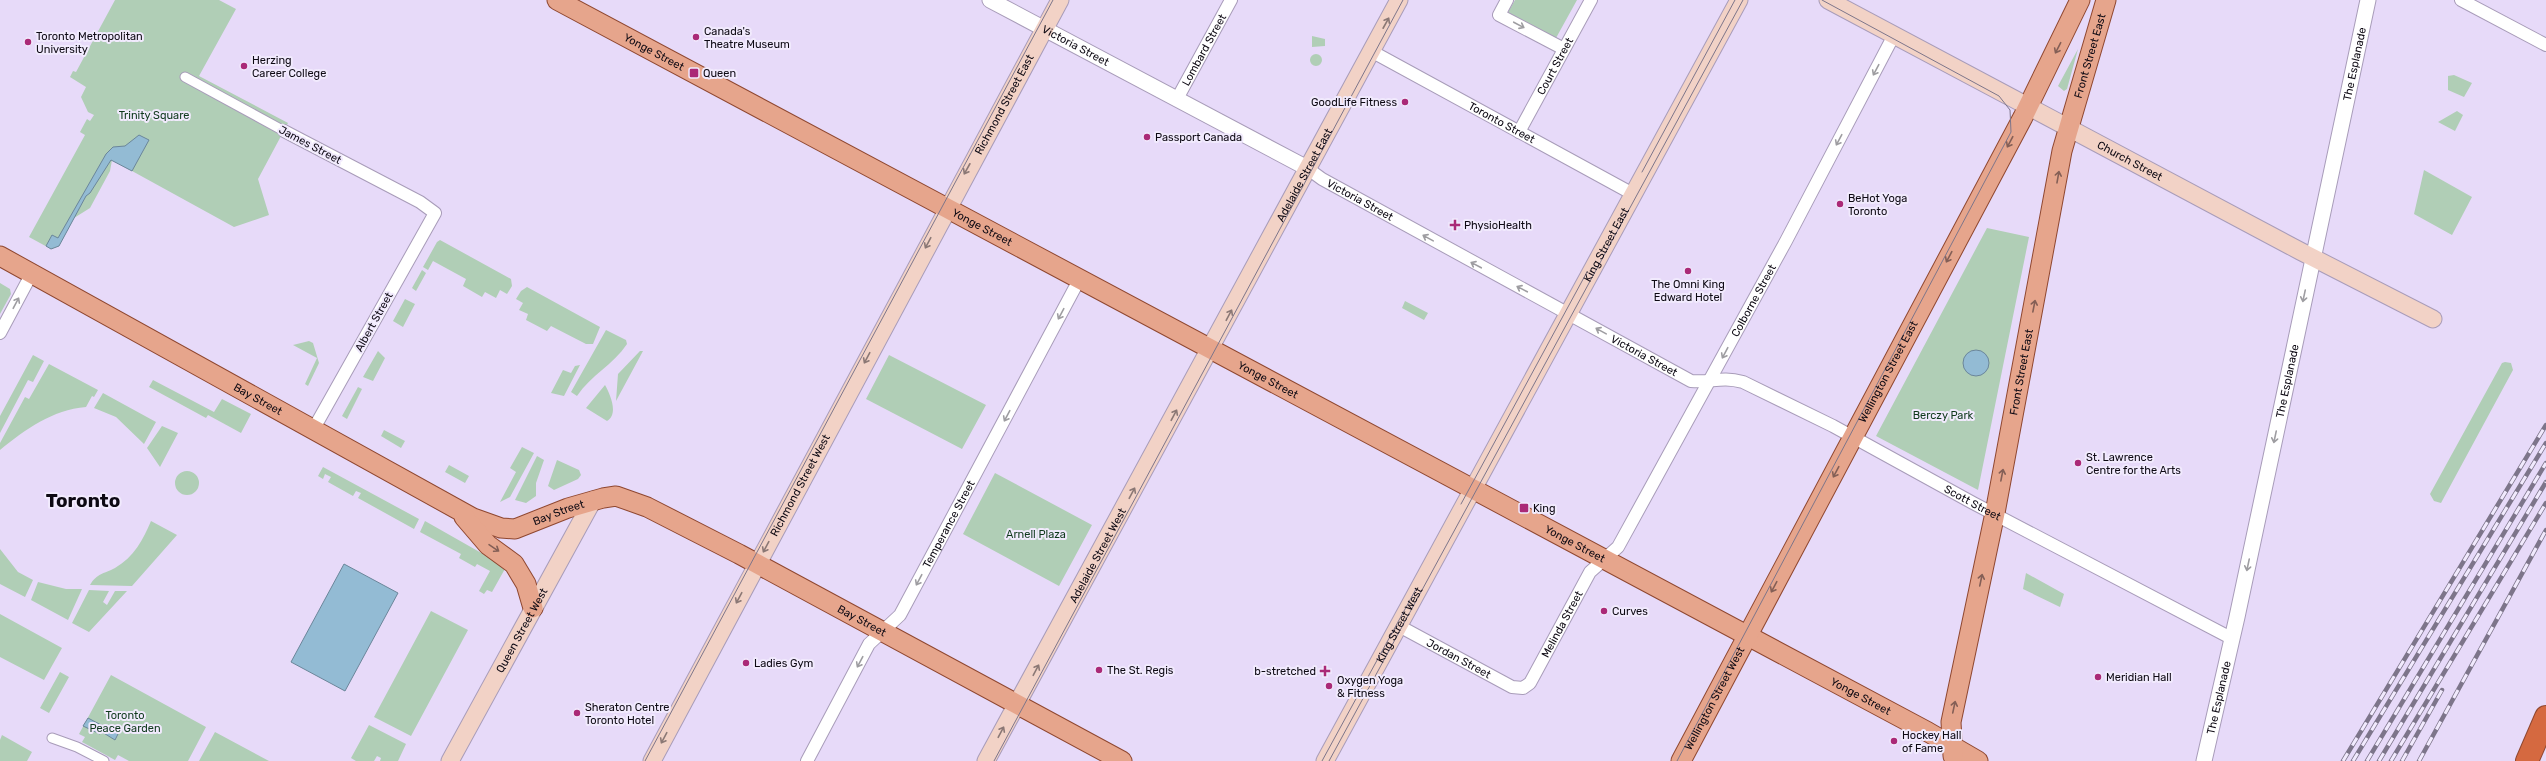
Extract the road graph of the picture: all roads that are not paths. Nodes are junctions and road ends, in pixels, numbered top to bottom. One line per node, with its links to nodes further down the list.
1 (557, 0): 27 (main road, Yonge Street)
2 (990, 0): 14 (street, Victoria Street)
3 (1060, 0): 14 (main road, Richmond Street East)
4 (1230, 0): 20 (street, Lombard Street)
5 (1399, 0): 18 (main road, Adelaide Street East, one-way to 5)
6 (1507, 0): 17 (street, one-way to 17)
7 (1591, 0): 17 (street, Court Street)
8 (1739, 0): 26 (main road, King Street East)
9 (1828, 0): 15 (main road, Church Street)
10 (2080, 0): 21 (main road, one-way to 21)
11 (2106, 0): 22 (main road, Front Street East)
12 (2368, 0): 30 (street, The Esplanade)
13 (2461, 0): 16 (street)
14 (1044, 29): 20 (street, Victoria Street); 27 (main road, Richmond Street East, one-way to 27)
15 (1894, 35): 21 (main road, Church Street); 37 (street, Colborne Street, one-way to 37)
16 (2546, 45)
17 (1564, 49): 24 (street, Court Street)
18 (1371, 51): 24 (street, Toronto Street); 25 (main road, Adelaide Street East)
19 (185, 77): 23 (street, James Street)
20 (1177, 99): 25 (street, Victoria Street)
21 (2028, 108): 22 (main road, Church Street); 39 (main road, Wellington Street East, one-way to 39)
22 (2068, 128): 30 (main road, Church Street); 43 (main road, Front Street East, one-way to 22)
23 (284, 131): 28 (street, James Street)
24 (1519, 132): 26 (street, Toronto Street)
25 (1307, 168): 33 (street, Victoria Street, one-way to 25); 36 (main road, Adelaide Street East, one-way to 25)
26 (1633, 194): 33 (main road, King Street East)
27 (946, 209): 32 (main road, Yonge Street); 45 (main road, Richmond Street West, one-way to 45)
28 (435, 213): 38 (street, Albert Street)
29 (0, 256): 31 (main road, Bay Street)
30 (2313, 258): 34 (main road, Church Street); 50 (street, The Esplanade, one-way to 50)
31 (32, 274): 35 (street, one-way to 31); 38 (main road, Bay Street)
32 (1080, 280): 36 (main road, Yonge Street); 48 (street, Temperance Street, one-way to 48)
33 (1568, 313): 37 (street, Victoria Street, one-way to 33); 40 (main road, King Street East)
34 (2433, 319)
35 (0, 333)
36 (1210, 349): 40 (main road, Yonge Street); 52 (main road, Adelaide Street West, one-way to 36)
37 (1711, 380): 39 (street, Scott Street); 44 (street, Colborne Street)
38 (313, 430): 42 (main road, Bay Street)
39 (1854, 438): 43 (street, Scott Street); 49 (main road, Wellington Street East, one-way to 49)
40 (1473, 489): 44 (main road, Yonge Street); 47 (main road, King Street West)
41 (593, 500): 42 (main road, Bay Street); 45 (main road, Bay Street); 46 (main road, Queen Street West)
42 (458, 510): 46 (main road, one-way to 46)
43 (1995, 513): 50 (street, Scott Street); 55 (main road, Front Street East, one-way to 43)
44 (1605, 560): 49 (main road, Yonge Street); 51 (street, Melinda Street)
45 (757, 564): 48 (main road, Bay Street); 58 (main road, Richmond Street West, one-way to 58)
46 (533, 608): 57 (main road, Queen Street West)
47 (1399, 626): 51 (street, Jordan Street); 62 (main road, King Street West)
48 (883, 631): 52 (main road, Bay Street); 59 (street, Temperance Street, one-way to 59)
49 (1748, 636): 55 (main road, Yonge Street); 63 (main road, Wellington Street West)
50 (2232, 638): 65 (street, The Esplanade)
51 (1519, 689)
52 (1017, 704): 60 (main road, Adelaide Street West, one-way to 52); 61 (main road, Bay Street)
53 (2546, 717): 66 (highway)
54 (52, 738): 56 (street)
55 (1950, 756): 64 (main road, Yonge Street)
56 (104, 761)
57 (450, 761)
58 (652, 761)
59 (807, 761)
60 (986, 761)
61 (1122, 761)
62 (1325, 761)
63 (1682, 761)
64 (1978, 761)
65 (2204, 761)
66 (2527, 761)

